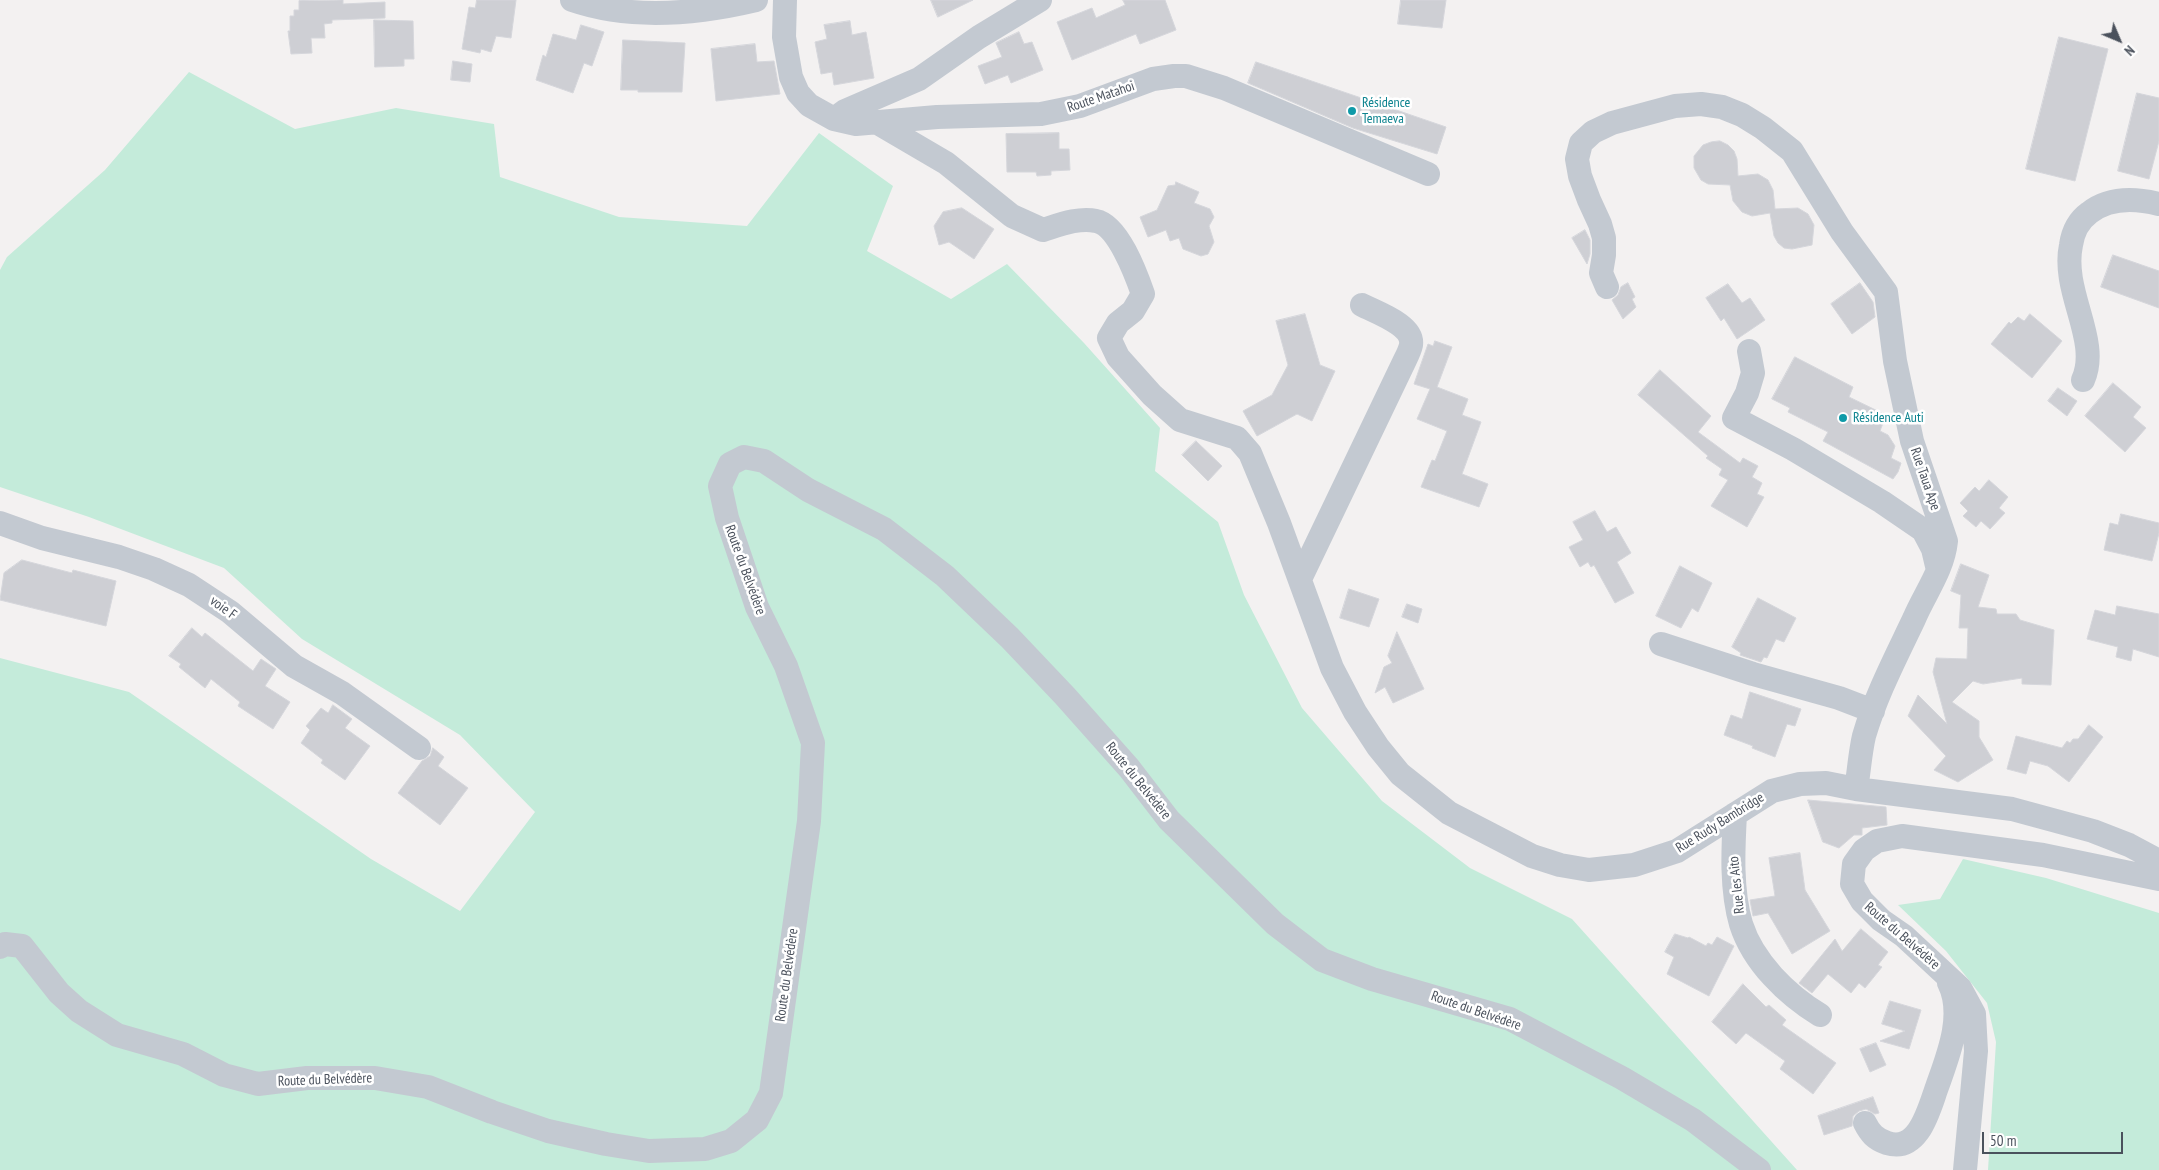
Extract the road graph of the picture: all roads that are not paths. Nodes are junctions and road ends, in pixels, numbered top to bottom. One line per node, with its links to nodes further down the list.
1 (572, 0): 2 (street)
2 (756, 0)
3 (785, 0): 5 (street, Route Matahoi)
4 (1040, 0): 5 (street)
5 (834, 118): 6 (street, Route Matahoi)
6 (876, 122): 7 (street, Route Matahoi); 15 (street, Rue Rudy Bambridge)
7 (1428, 174)
8 (2159, 204): 12 (street)
9 (1607, 287): 14 (street, Rue Taua Ape)
10 (1362, 305): 15 (street)
11 (1749, 351): 14 (street)
12 (2082, 380)
13 (0, 523): 18 (street, voie F)
14 (1938, 572): 17 (street, Rue Taua Ape)
15 (1300, 579): 20 (street, Rue Rudy Bambridge)
16 (1661, 644): 17 (street)
17 (1873, 711): 19 (street, Rue Taua Ape)
18 (419, 748)
19 (1856, 789): 20 (street, Rue Rudy Bambridge); 21 (street, Rue Rudy Bambridge)
20 (1735, 814): 25 (street, Rue les Aito)
21 (2159, 861)
22 (2159, 880): 24 (street, Route du Belvédère)
23 (0, 947): 27 (street, Route du Belvédère)
24 (1944, 973): 26 (street); 28 (street, Route du Belvédère)
25 (1820, 1015)
26 (1865, 1123)
27 (1759, 1170)
28 (1965, 1170)

